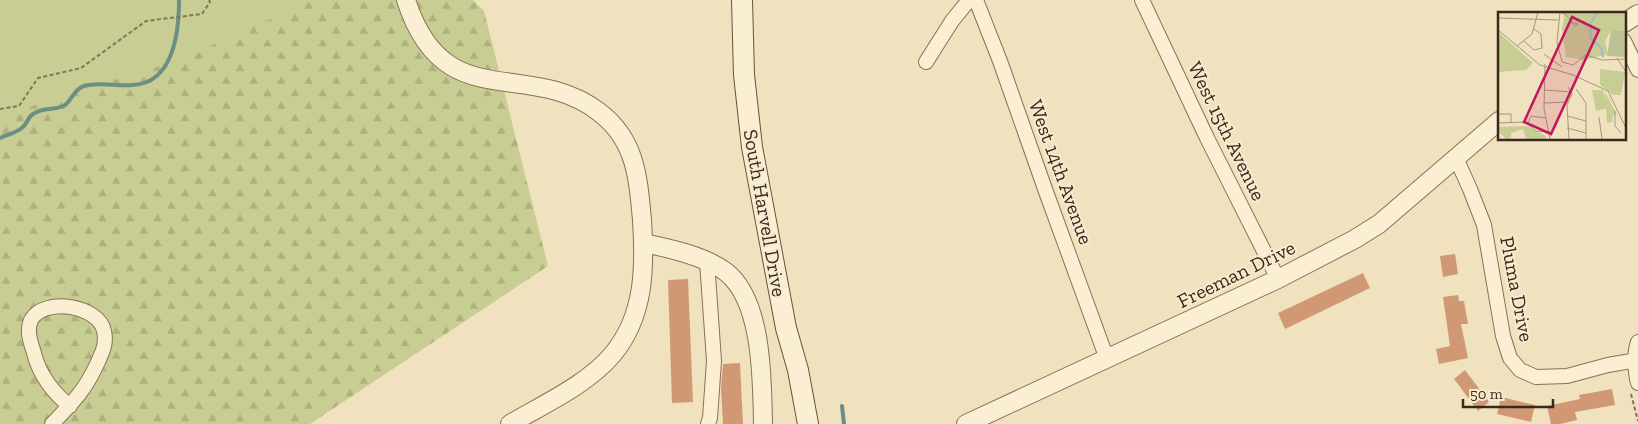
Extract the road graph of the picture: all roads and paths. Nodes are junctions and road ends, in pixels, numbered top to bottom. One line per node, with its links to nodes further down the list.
1 (209, 0): 12 (path)
2 (406, 0): 15 (street)
3 (742, 0): 27 (main road, South Harvell Drive)
4 (969, 0): 10 (street)
5 (976, 0): 19 (street, West 14th Avenue)
6 (1142, 0): 17 (street, West 15th Avenue)
7 (1638, 14): 8 (street)
8 (1626, 22)
9 (1626, 45): 11 (street)
10 (926, 62)
11 (1638, 70)
12 (0, 109)
13 (1498, 122): 14 (street, Freeman Drive)
14 (1456, 158): 17 (street, Freeman Drive); 20 (street, Pluma Drive)
15 (643, 243): 16 (street); 24 (street)
16 (707, 261): 25 (street); 26 (street)
17 (1278, 279): 19 (street, Freeman Drive)
18 (1638, 342): 20 (street)
19 (1107, 358): 28 (street, Freeman Drive)
20 (1636, 360): 21 (street)
21 (1638, 383)
22 (70, 406): 22 (street); 23 (street)
23 (52, 424)
24 (510, 424)
25 (708, 424)
26 (763, 424)
27 (808, 424)
28 (966, 424)

